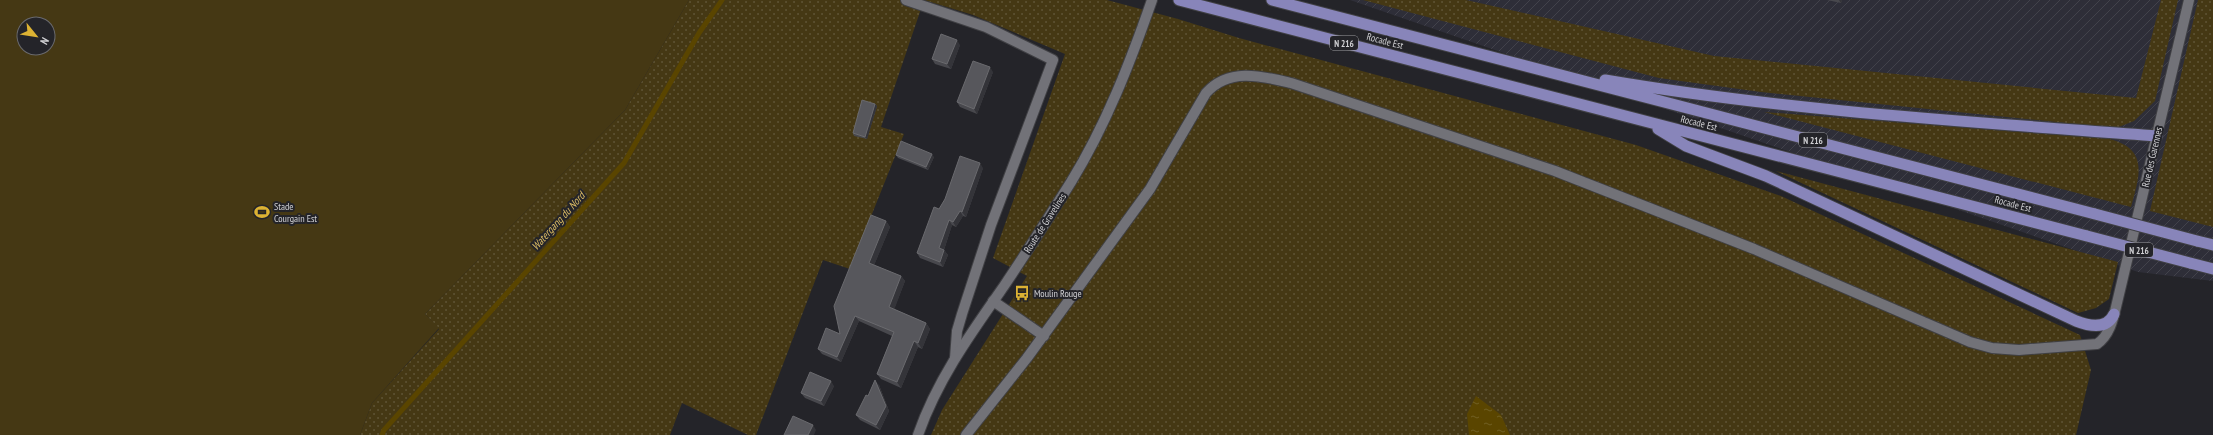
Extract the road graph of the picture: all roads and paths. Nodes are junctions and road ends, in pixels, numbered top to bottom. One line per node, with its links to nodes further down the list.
1 (906, 0): 14 (street)
2 (1152, 0): 11 (street, Route de Gravelines)
3 (1179, 0): 7 (highway, Rocade Est / N 216)
4 (1272, 0): 6 (highway, Rocade Est / N 216)
5 (2189, 0): 8 (street, Rue des Garennes)
6 (1531, 67): 8 (highway); 9 (highway, Rocade Est / N 216, bridge)
7 (1649, 123): 10 (highway, Rocade Est / N 216, bridge); 12 (highway)
8 (2157, 136): 12 (street, Rue des Garennes)
9 (2213, 244)
10 (2213, 269)
11 (993, 301): 13 (street); 14 (street, Route de Gravelines)
12 (2114, 314): 13 (street, Rue des Garennes)
13 (1044, 336): 16 (street, Rue des Garennes)
14 (955, 358): 15 (street, Route de Gravelines)
15 (918, 435)
16 (966, 435)

